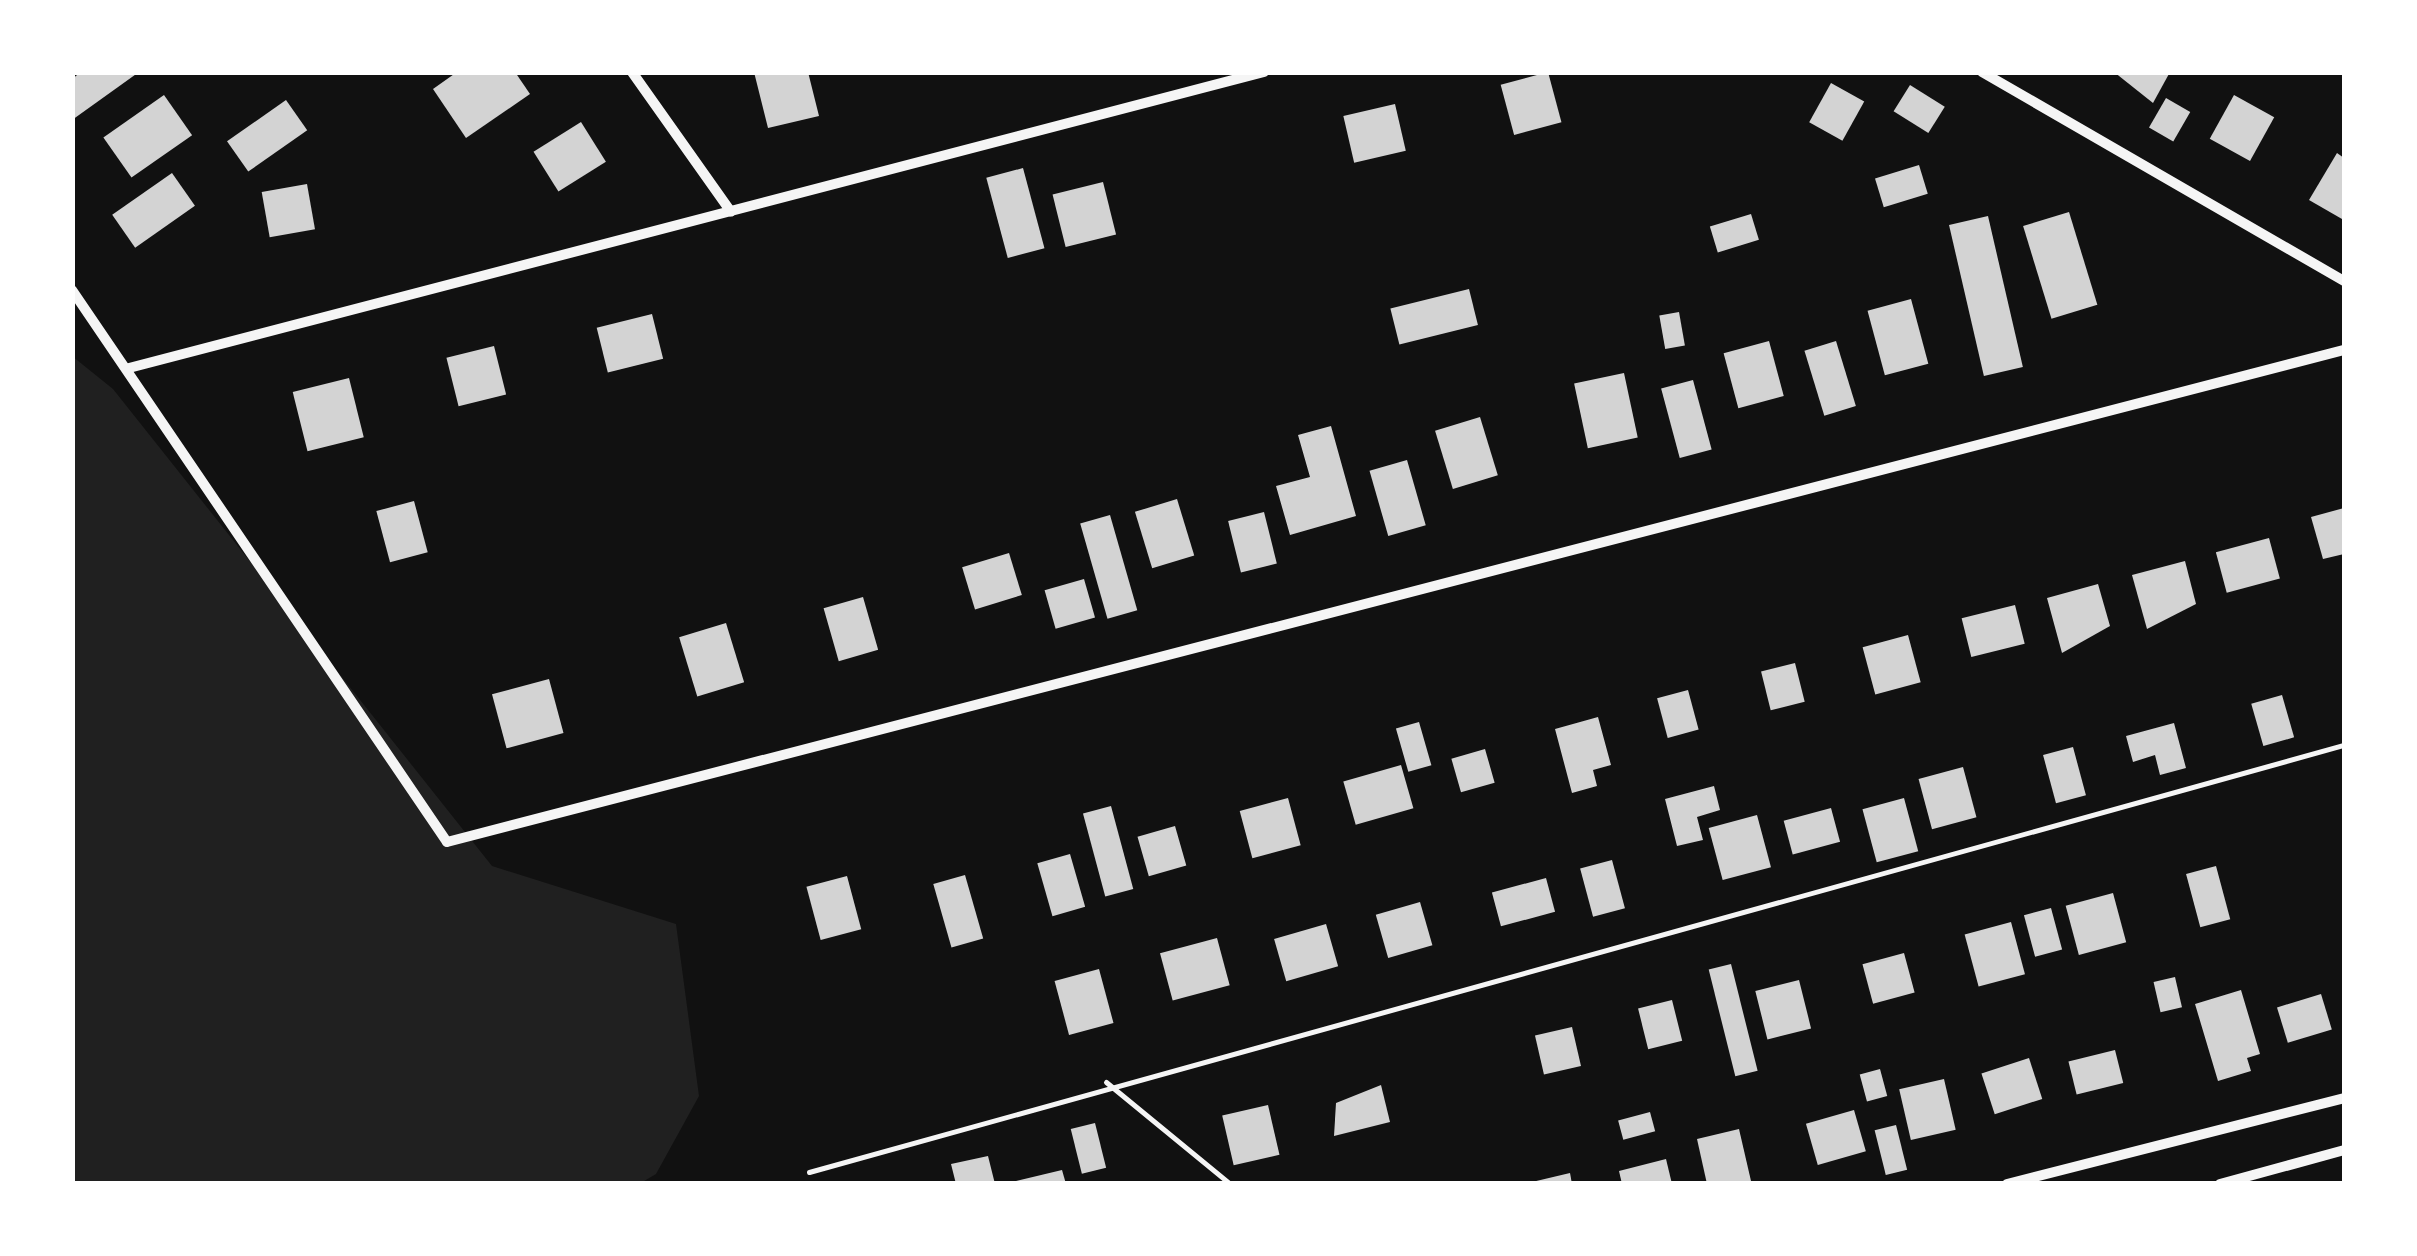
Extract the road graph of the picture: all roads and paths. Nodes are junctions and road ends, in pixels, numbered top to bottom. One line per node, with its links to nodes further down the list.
1 (632, 72): 4 (street)
2 (1264, 72): 4 (street)
3 (1982, 72): 5 (street)
4 (730, 212): 8 (street)
5 (2344, 281)
6 (72, 290): 8 (street)
7 (2344, 350): 8 (street)
8 (129, 368)
9 (2344, 745): 10 (path)
10 (1106, 1082): 13 (path); 14 (path)
11 (2344, 1098): 15 (street)
12 (2344, 1150): 16 (street)
13 (809, 1172)
14 (1230, 1184)
15 (2007, 1184)
16 (2220, 1184)

